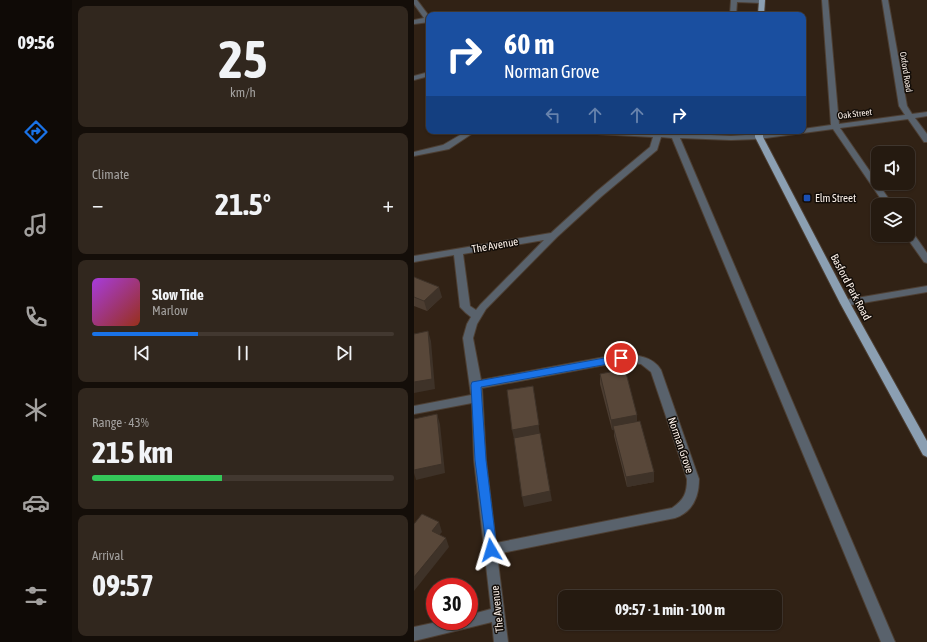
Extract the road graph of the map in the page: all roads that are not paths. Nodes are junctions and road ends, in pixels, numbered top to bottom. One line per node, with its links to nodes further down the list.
1 (414, 0): 8 (street)
2 (735, 0): 5 (street); 6 (street)
3 (825, 0): 15 (street)
4 (885, 0): 14 (street, Oxford Road)
5 (762, 1): 7 (main road)
6 (734, 12)
7 (762, 12)
8 (426, 17)
9 (426, 20): 10 (street)
10 (414, 22)
11 (426, 75): 12 (street)
12 (414, 78)
13 (927, 114): 14 (street, Oak Street)
14 (909, 117): 15 (street, Oak Street); 23 (street, Oxford Road)
15 (835, 126): 16 (street, Oak Street); 25 (street)
16 (806, 130)
17 (467, 134): 24 (street)
18 (625, 134): 21 (street, Oak Street)
19 (759, 134): 20 (street, Oak Street); 32 (main road, Basford Park Road)
20 (731, 135): 22 (street, Oak Street)
21 (657, 136): 22 (street, Oak Street); 26 (street, The Avenue)
22 (676, 137): 42 (street)
23 (927, 140)
24 (414, 154)
25 (884, 198)
26 (554, 235): 28 (street, The Avenue); 33 (street, The Avenue)
27 (915, 242): 30 (street)
28 (458, 252): 29 (street); 33 (street, The Avenue)
29 (414, 259)
30 (927, 260)
31 (927, 289): 32 (street)
32 (845, 303): 37 (main road, Basford Park Road)
33 (476, 316): 34 (street, The Avenue)
34 (476, 385): 35 (street, The Avenue); 38 (street, Norman Grove)
35 (477, 398): 36 (street); 38 (street, The Avenue)
36 (414, 410)
37 (927, 452)
38 (491, 550): 39 (street, The Avenue)
39 (498, 614): 40 (street); 41 (street, The Avenue)
40 (414, 634)
41 (501, 642)
42 (888, 642)

